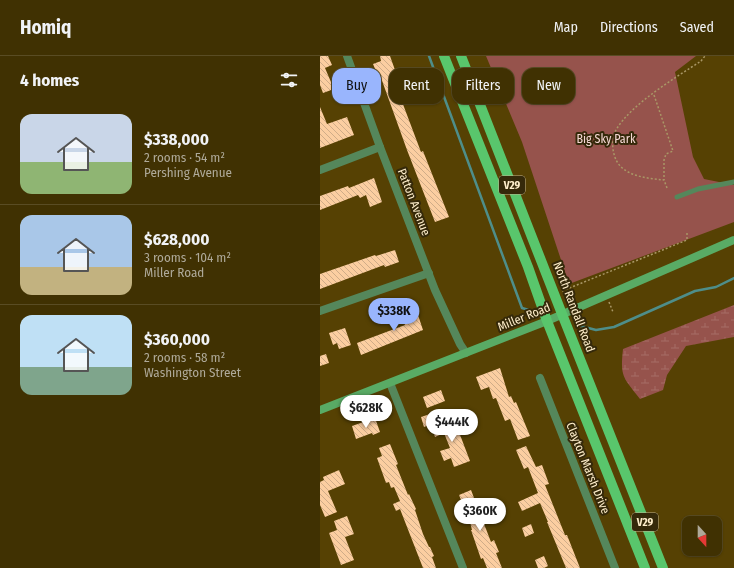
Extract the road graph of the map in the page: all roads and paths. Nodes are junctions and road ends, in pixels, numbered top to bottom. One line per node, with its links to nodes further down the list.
1 (346, 56): 6 (street, Patton Avenue)
2 (444, 56): 18 (main road, V29)
3 (461, 56): 17 (main road, North Randall Road / V29)
4 (705, 56): 5 (path)
5 (653, 94): 8 (path); 8 (path)
6 (380, 147): 7 (street); 14 (street, Patton Avenue)
7 (320, 170)
8 (664, 180): 10 (path)
9 (734, 182): 11 (lane)
10 (667, 188)
11 (677, 197)
12 (687, 233): 15 (path)
13 (734, 240): 17 (street, Miller Road)
14 (429, 274): 16 (street); 19 (street, Patton Avenue)
15 (573, 287)
16 (320, 311)
17 (562, 314): 18 (street, Miller Road); 26 (main road, North Randall Road / V29)
18 (547, 321): 19 (street, Miller Road); 25 (main road, V29)
19 (466, 353): 21 (street, Miller Road)
20 (540, 378): 24 (street, Clayton Marsh Drive)
21 (390, 382): 22 (street, Miller Road); 23 (street)
22 (320, 410)
23 (463, 568)
24 (615, 568)
25 (645, 568)
26 (663, 568)

